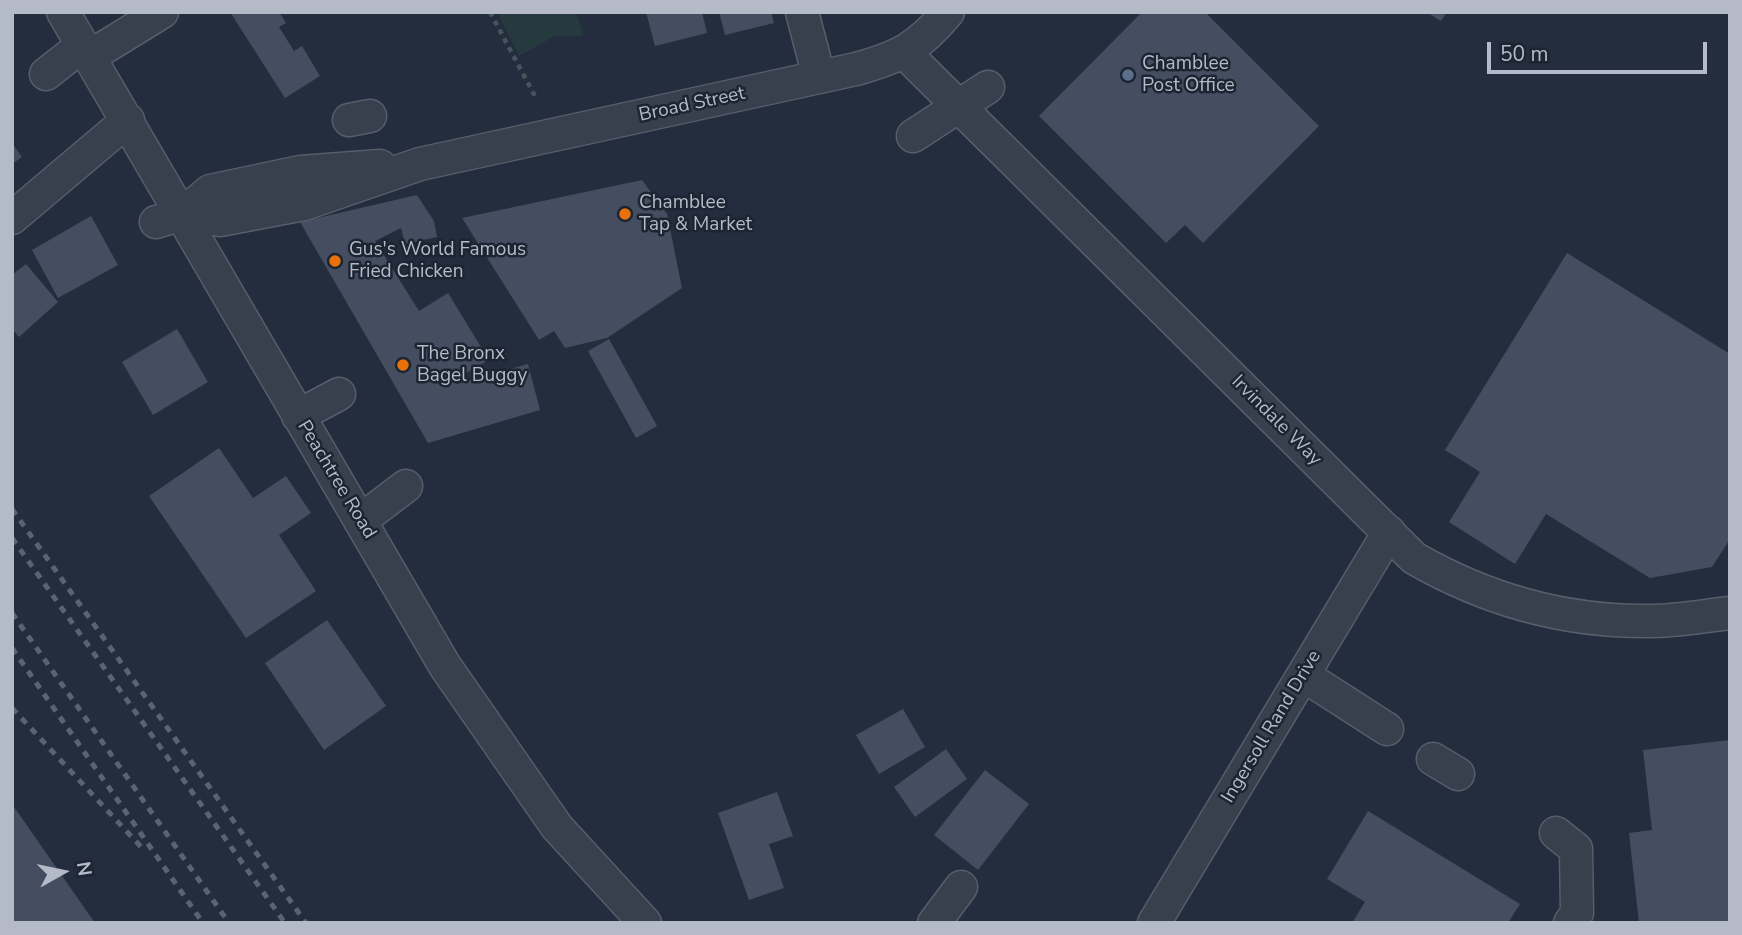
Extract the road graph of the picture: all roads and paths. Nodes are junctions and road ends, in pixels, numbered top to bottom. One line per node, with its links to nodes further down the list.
1 (63, 12): 6 (street, Peachtree Road)
2 (162, 12): 6 (street)
3 (490, 12): 11 (path)
4 (802, 12): 9 (street)
5 (948, 12): 7 (street, Broad Street)
6 (86, 51): 8 (street); 13 (street, Peachtree Road)
7 (905, 53): 9 (street, Broad Street); 12 (street, Irvindale Way)
8 (46, 74)
9 (819, 77): 16 (street, Broad Street)
10 (988, 87): 12 (street)
11 (537, 100)
12 (957, 104): 14 (street); 21 (street, Irvindale Way)
13 (128, 120): 15 (street); 16 (street, Peachtree Road)
14 (913, 136)
15 (12, 218)
16 (170, 218): 18 (street, Peachtree Road)
17 (339, 394): 18 (street)
18 (298, 415): 20 (street, Peachtree Road)
19 (405, 486): 20 (street)
20 (360, 521): 27 (street, Peachtree Road)
21 (1389, 532): 22 (street, Irvindale Way); 23 (street, Ingersoll Rand Drive)
22 (1730, 613)
23 (1303, 675): 24 (street); 29 (street, Ingersoll Rand Drive)
24 (1387, 729)
25 (1556, 833): 30 (street)
26 (961, 887): 28 (street)
27 (645, 923)
28 (934, 923)
29 (1154, 923)
30 (1570, 923)

